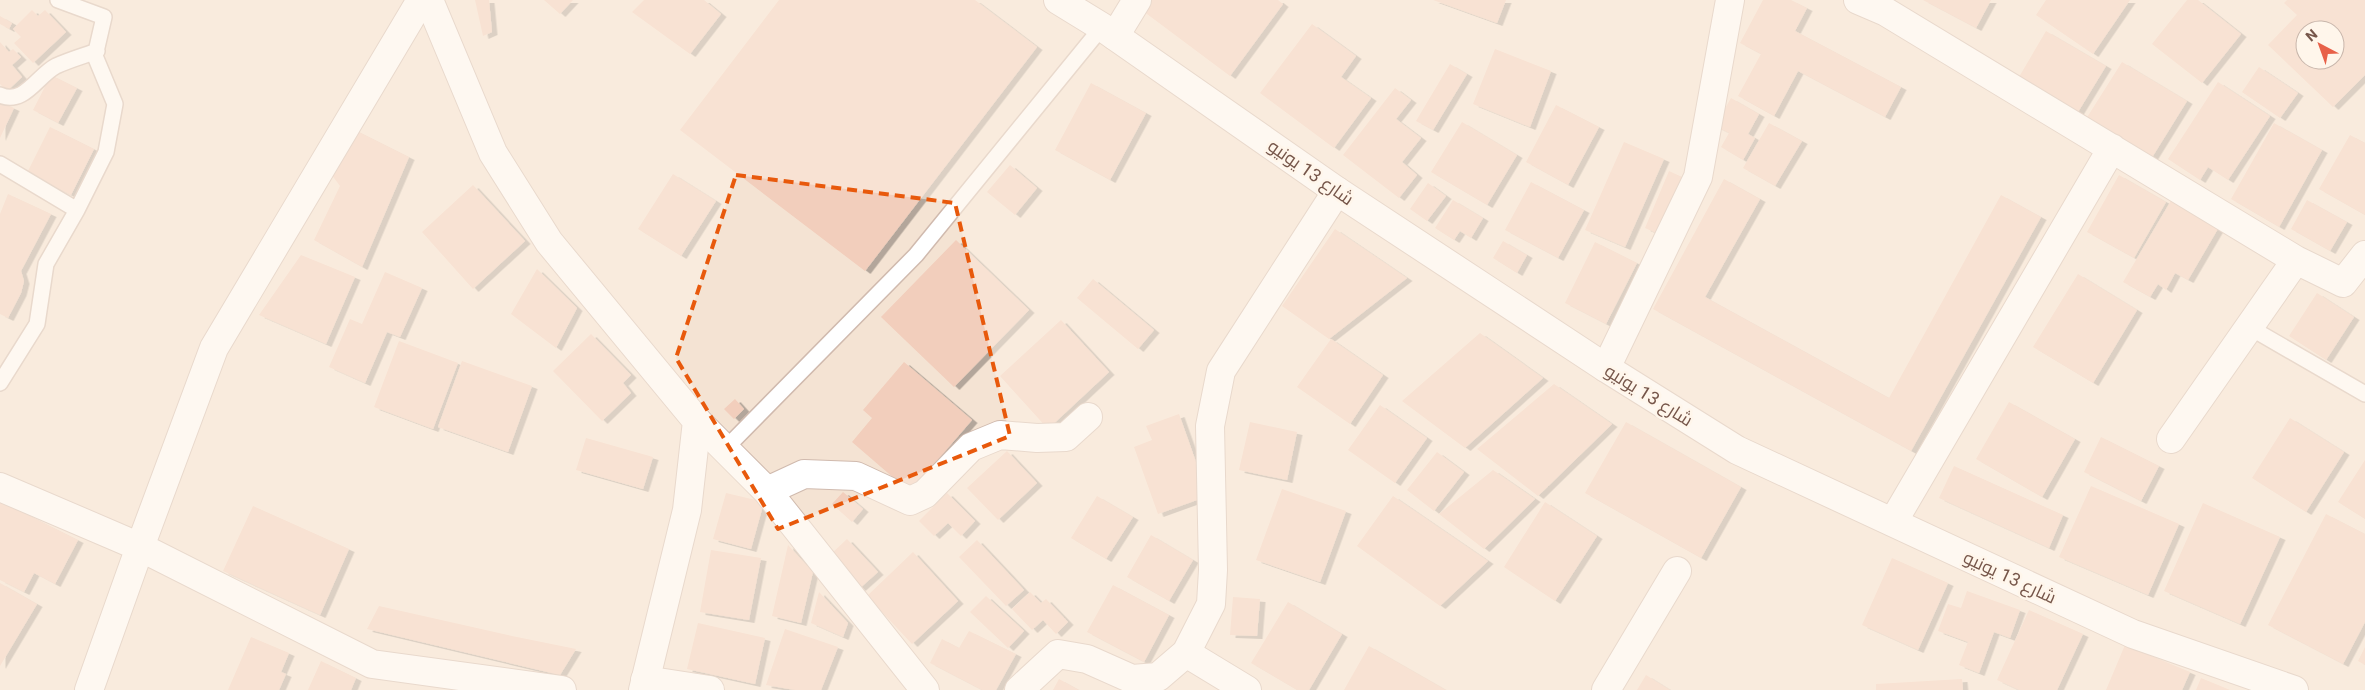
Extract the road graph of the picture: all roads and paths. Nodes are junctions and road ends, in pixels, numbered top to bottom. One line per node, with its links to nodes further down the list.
1 (58, 0): 8 (lane)
2 (421, 0): 29 (street)
3 (429, 0): 23 (street)
4 (1058, 0): 9 (street, شارع 13 يونيو)
5 (1137, 0): 9 (street)
6 (1730, 0): 19 (street)
7 (1866, 2): 12 (street)
8 (94, 6): 10 (lane)
9 (1109, 31): 14 (street, شارع 13 يونيو); 25 (lane)
10 (97, 51): 11 (lane); 15 (lane)
11 (0, 95)
12 (2112, 148): 17 (street); 28 (street)
13 (0, 164): 15 (lane)
14 (1337, 191): 19 (street, شارع 13 يونيو); 31 (street)
15 (77, 210): 20 (lane)
16 (2365, 255): 17 (street)
17 (2296, 260): 18 (street)
18 (2249, 327): 21 (lane); 24 (street)
19 (1606, 368): 28 (street, شارع 13 يونيو)
20 (0, 383)
21 (2365, 394)
22 (1088, 417): 27 (street)
23 (697, 421): 25 (street); 33 (street)
24 (2171, 439)
25 (725, 449): 27 (street)
26 (0, 487): 29 (street)
27 (767, 491): 38 (street)
28 (1893, 522): 32 (street, شارع 13 يونيو)
29 (140, 547): 35 (street); 36 (street)
30 (1677, 571): 40 (street)
31 (1186, 653): 34 (street); 39 (street)
32 (2255, 684): 41 (street, شارع 13 يونيو)
33 (644, 685): 37 (street)
34 (1239, 688)
35 (89, 690)
36 (562, 690)
37 (710, 690)
38 (925, 690)
39 (1019, 690)
40 (1606, 690)
41 (2294, 690)

